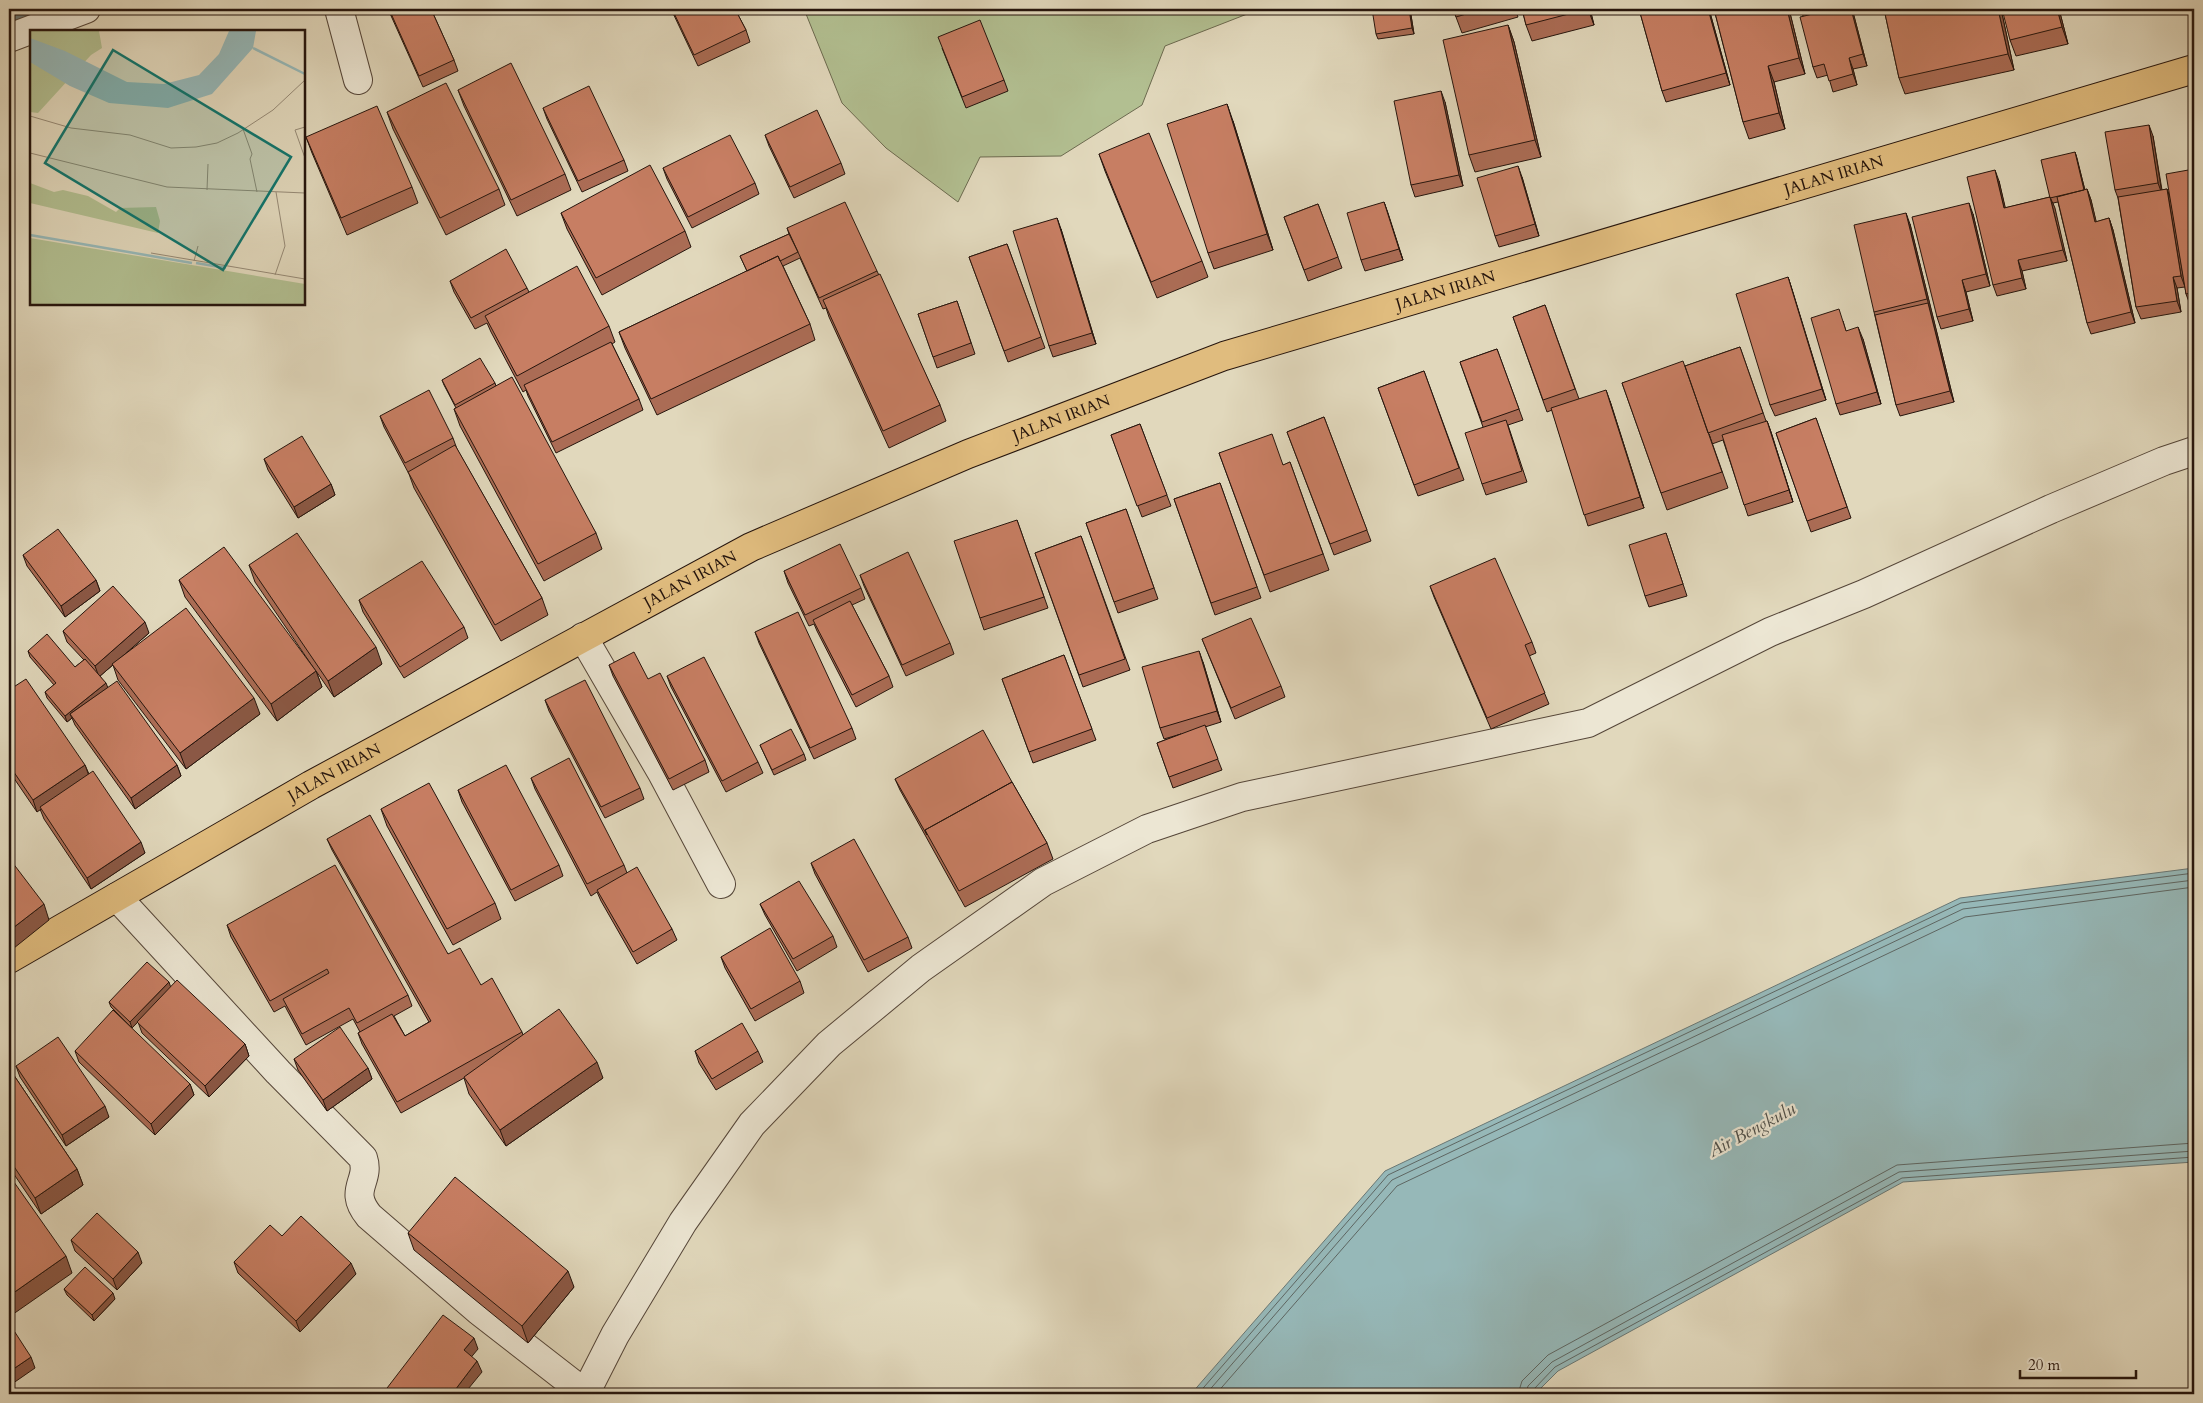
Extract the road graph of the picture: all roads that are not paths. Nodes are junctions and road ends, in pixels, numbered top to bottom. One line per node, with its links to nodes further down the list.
1 (86, 9): 4 (street)
2 (339, 9): 7 (street)
3 (30, 30): 5 (street)
4 (30, 30)
5 (9, 38)
6 (2194, 69): 9 (main road, JALAN IRIAN)
7 (358, 80)
8 (2194, 451): 13 (street)
9 (583, 637): 10 (street); 11 (main road, JALAN IRIAN)
10 (721, 884)
11 (117, 897): 12 (main road, JALAN IRIAN); 13 (street)
12 (9, 959)
13 (586, 1394)

